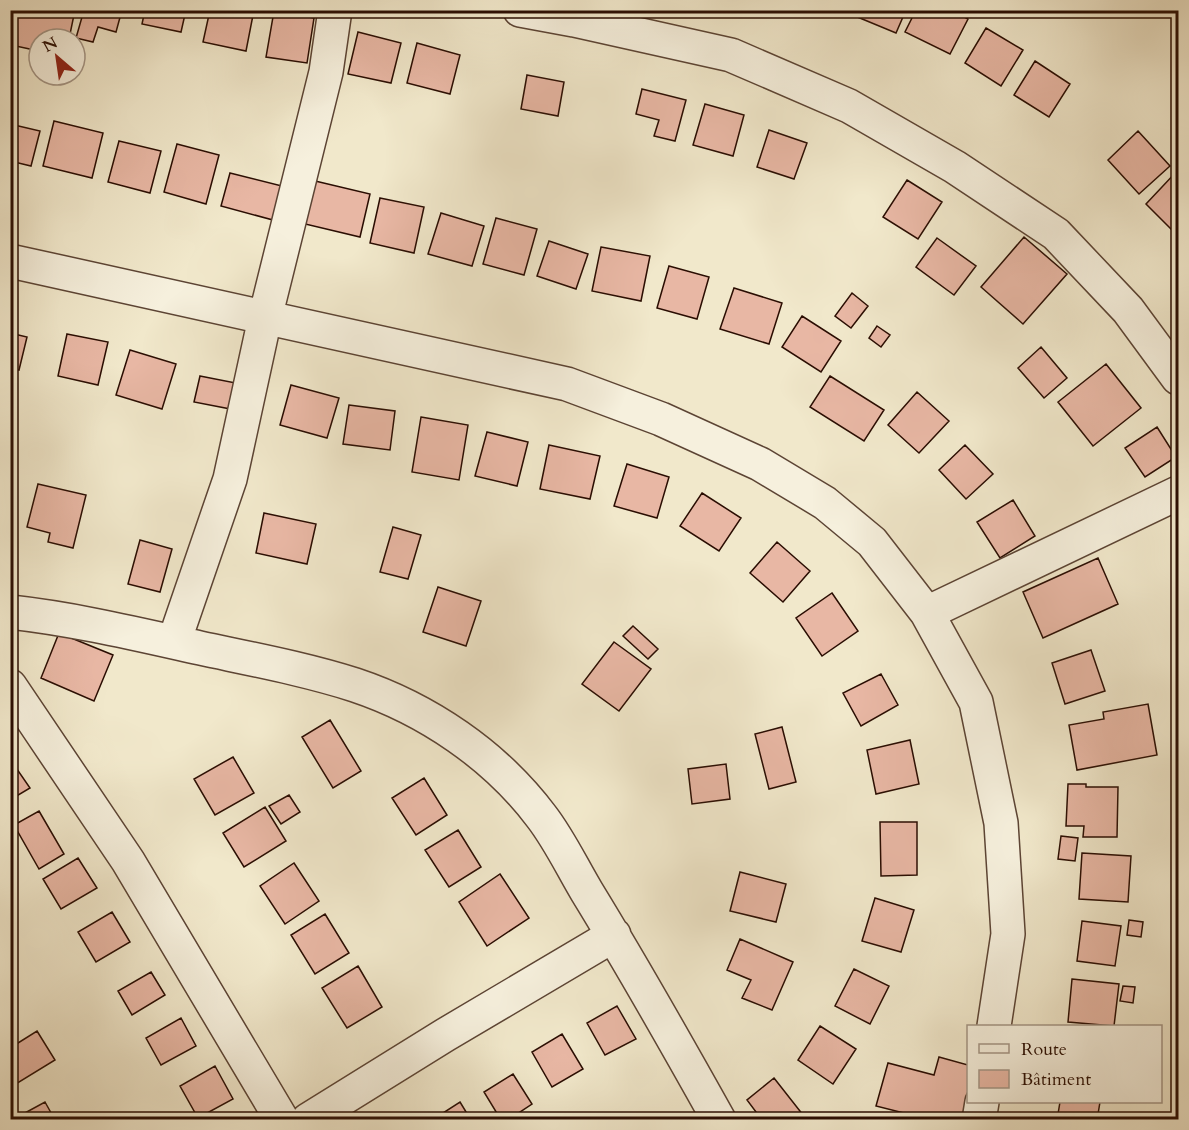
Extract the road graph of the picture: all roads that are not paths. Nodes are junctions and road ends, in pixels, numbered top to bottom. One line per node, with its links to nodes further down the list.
1 (335, 10): 4 (street)
2 (520, 10): 5 (street)
3 (10, 261): 4 (street)
4 (266, 318): 8 (street); 9 (street)
5 (1179, 378)
6 (1179, 493): 8 (street)
7 (10, 612): 9 (street)
8 (927, 613): 12 (street)
9 (174, 642): 11 (street)
10 (10, 686): 14 (street)
11 (614, 935): 15 (street); 16 (street)
12 (994, 1025)
13 (982, 1103): 17 (street)
14 (282, 1119)
15 (308, 1119)
16 (719, 1119)
17 (979, 1119)

